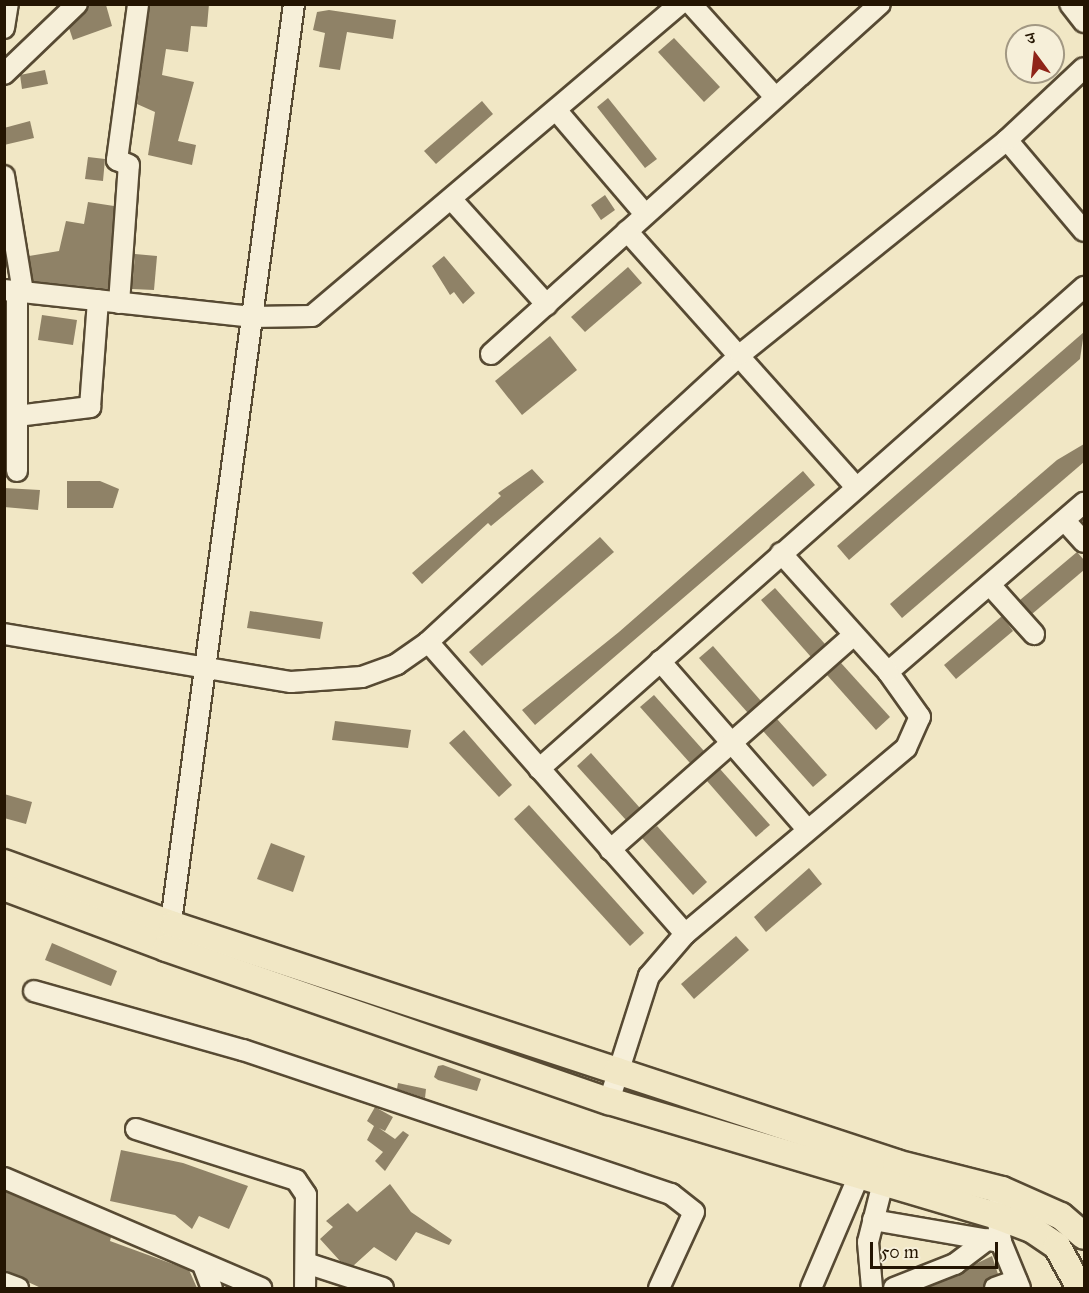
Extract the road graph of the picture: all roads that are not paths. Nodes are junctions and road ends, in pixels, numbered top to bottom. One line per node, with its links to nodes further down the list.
1 (8, 4): 10 (street)
2 (77, 4): 12 (street)
3 (138, 4): 24 (street)
4 (294, 4): 26 (street)
5 (680, 4): 14 (street)
6 (691, 4): 13 (street)
7 (880, 4): 13 (street)
8 (1070, 4): 9 (street)
9 (1084, 22)
10 (4, 28)
11 (1084, 68): 15 (street)
12 (4, 74)
13 (775, 97): 18 (street)
14 (557, 111): 17 (street); 18 (street)
15 (1007, 140): 20 (street); 28 (street)
16 (4, 176): 22 (street)
17 (453, 201): 25 (street); 26 (street)
18 (644, 213): 19 (street)
19 (627, 231): 25 (street); 28 (street)
20 (1084, 231)
21 (1084, 287): 31 (street)
22 (15, 291): 23 (street); 29 (street)
23 (98, 300): 24 (street); 29 (street)
24 (119, 303): 26 (street)
25 (547, 305): 27 (street)
26 (252, 317): 42 (street)
27 (491, 354)
28 (741, 354): 31 (street); 40 (street)
29 (17, 416): 30 (street)
30 (17, 471)
31 (856, 487): 35 (street)
32 (1084, 503): 33 (street)
33 (1065, 521): 34 (street); 36 (street)
34 (1084, 542)
35 (781, 553): 39 (street); 41 (street)
36 (990, 585): 38 (street); 43 (street)
37 (4, 634): 42 (street)
38 (1034, 634)
39 (854, 635): 43 (street); 44 (street)
40 (428, 642): 42 (street); 45 (street)
41 (660, 661): 44 (street); 45 (street)
42 (207, 667): 51 (street)
43 (888, 672): 46 (street)
44 (731, 743): 46 (street); 47 (street)
45 (539, 769): 47 (street)
46 (807, 829): 50 (street)
47 (610, 850): 50 (street)
48 (4, 863): 51 (main road)
49 (4, 887): 51 (main road)
50 (685, 934): 53 (street)
51 (170, 937): 53 (main road); 54 (main road)
52 (34, 991): 73 (street)
53 (617, 1071): 54 (street); 56 (main road)
54 (609, 1101): 56 (main road)
55 (136, 1129): 64 (street)
56 (877, 1171): 58 (main road); 59 (main road); 60 (street); 74 (street)
57 (4, 1178): 65 (street)
58 (1002, 1190): 59 (street); 61 (main road)
59 (997, 1216): 62 (street); 63 (main road)
60 (873, 1220): 62 (street); 75 (street)
61 (1084, 1234): 63 (street)
62 (994, 1240): 67 (street); 76 (street)
63 (1057, 1246): 78 (main road)
64 (306, 1263): 71 (street); 72 (street)
65 (203, 1265): 69 (street); 70 (street)
66 (4, 1283): 68 (street)
67 (1018, 1284): 77 (street)
68 (18, 1288)
69 (212, 1288)
70 (261, 1288)
71 (305, 1288)
72 (383, 1288)
73 (659, 1288)
74 (811, 1288)
75 (872, 1288)
76 (894, 1288)
77 (995, 1288)
78 (1080, 1288)

